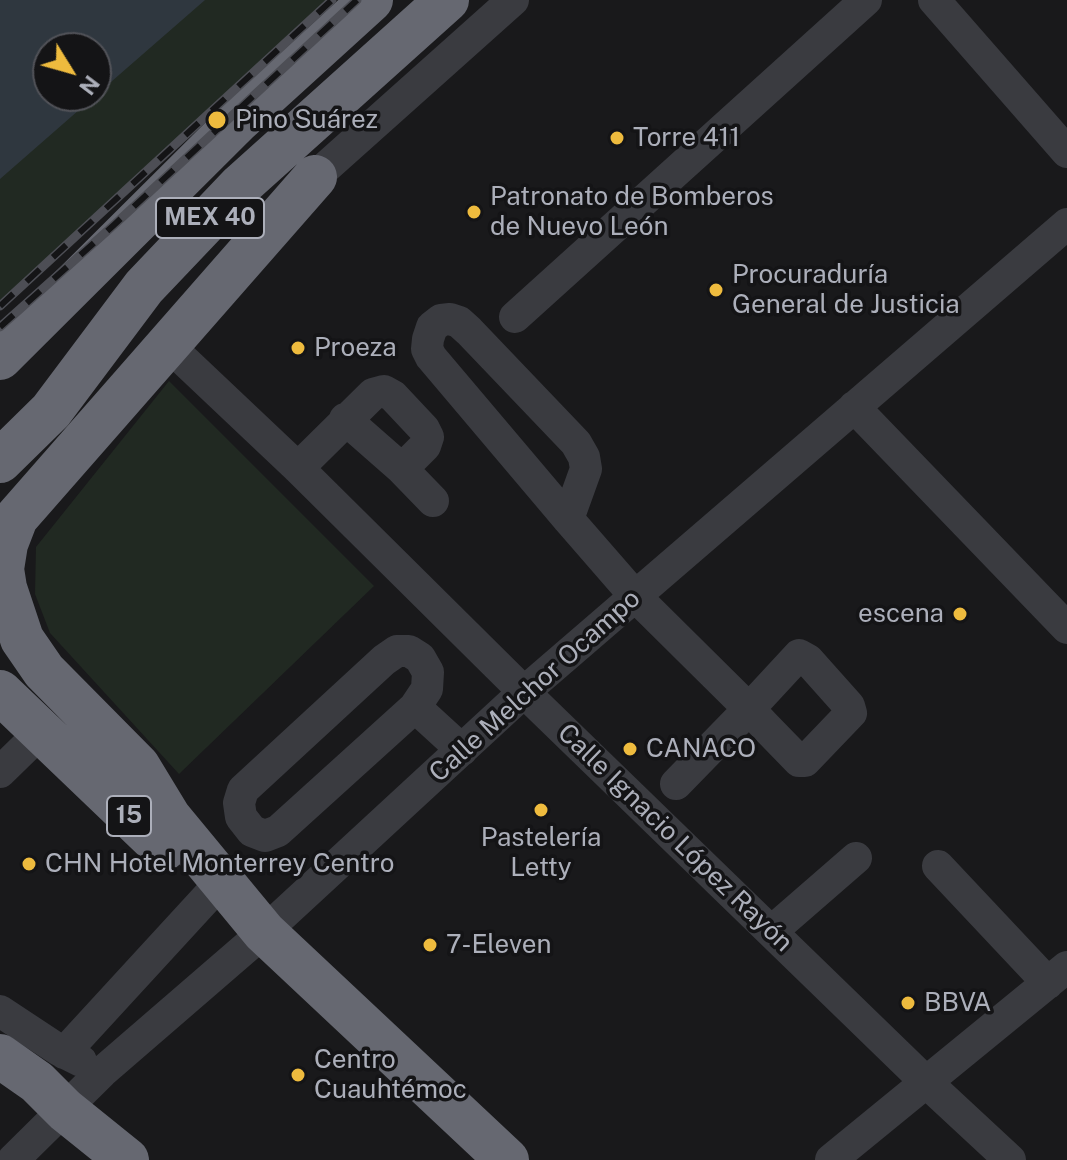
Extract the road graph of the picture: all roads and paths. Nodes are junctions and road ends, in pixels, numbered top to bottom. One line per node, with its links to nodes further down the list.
1 (371, 0): 11 (highway, MEX 40)
2 (447, 0): 13 (highway, MEX 40)
3 (513, 0): 7 (street)
4 (866, 0): 9 (street)
5 (934, 0): 6 (street)
6 (1067, 152)
7 (315, 177): 10 (highway); 13 (highway)
8 (1067, 224): 12 (street, Calle Melchor Ocampo)
9 (515, 317)
10 (169, 346): 16 (street, Calle Ignacio López Rayón); 30 (highway)
11 (0, 358)
12 (854, 407): 20 (street, Calle Melchor Ocampo); 21 (street)
13 (51, 411): 15 (highway, MEX 40)
14 (345, 419): 16 (street); 17 (street); 17 (street)
15 (0, 461)
16 (298, 468): 24 (street, Calle Ignacio López Rayón)
17 (402, 469): 18 (street)
18 (433, 501)
19 (568, 519): 19 (street); 20 (street)
20 (635, 596): 24 (street, Calle Melchor Ocampo); 29 (street)
21 (1067, 628)
22 (0, 655): 30 (highway, 15)
23 (0, 692): 26 (highway, 15)
24 (524, 692): 27 (street, Calle Melchor Ocampo); 34 (street, Calle Ignacio López Rayón)
25 (415, 707): 25 (street); 27 (street)
26 (40, 733): 28 (street); 33 (highway, 15)
27 (462, 750): 35 (street, Calle Melchor Ocampo)
28 (0, 772)
29 (676, 784)
30 (169, 817): 35 (highway, 15)
31 (856, 858): 34 (street)
32 (938, 866): 36 (street)
33 (211, 893): 35 (highway, 15); 38 (street)
34 (772, 931): 41 (street, Calle Ignacio López Rayón)
35 (264, 932): 39 (street, Calle Melchor Ocampo); 45 (highway, 15)
36 (1057, 975): 41 (street)
37 (0, 1011): 38 (street)
38 (64, 1053): 39 (street)
39 (102, 1072): 42 (street, Calle Melchor Ocampo)
40 (4, 1079): 42 (highway)
41 (926, 1082): 46 (street); 47 (street, Calle Ignacio López Rayón)
42 (65, 1110): 43 (street, Calle Melchor Ocampo); 44 (highway)
43 (13, 1160)
44 (127, 1160)
45 (507, 1160)
46 (831, 1160)
47 (1010, 1160)

